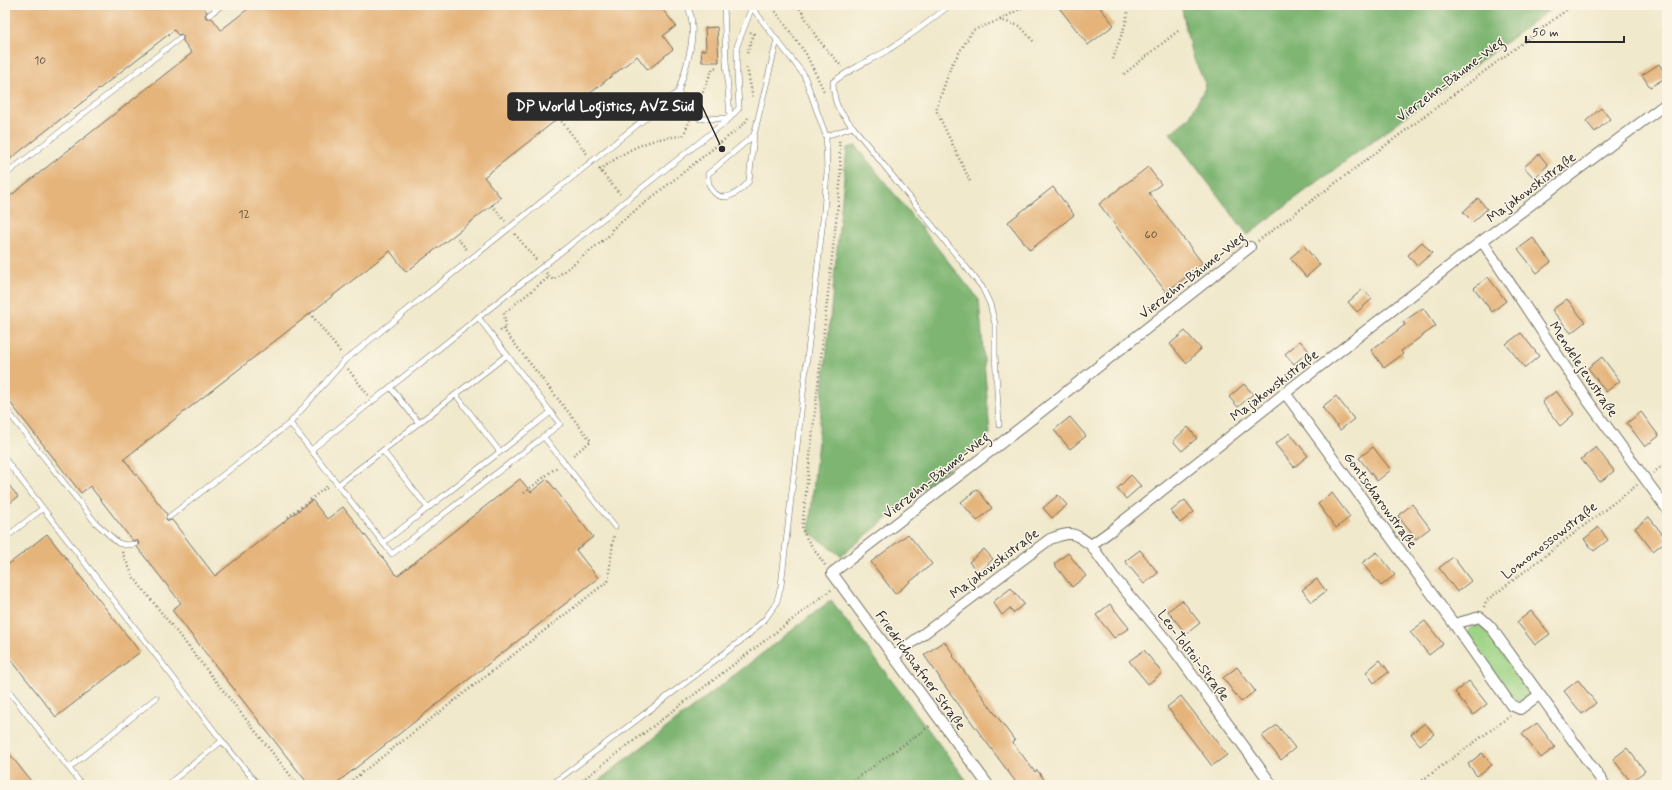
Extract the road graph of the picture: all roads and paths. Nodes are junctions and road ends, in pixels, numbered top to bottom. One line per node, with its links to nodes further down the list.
1 (222, 5): 10 (lane)
2 (687, 5): 20 (lane)
3 (724, 5): 17 (lane)
4 (798, 5): 18 (path)
5 (950, 5): 18 (lane)
6 (1027, 5): 11 (path)
7 (1129, 5): 16 (path)
8 (1573, 5): 32 (path, Vierzehn-Bäume-Weg)
9 (751, 6): 14 (lane); 23 (lane)
10 (209, 15)
11 (1000, 20): 15 (path); 29 (path)
12 (1178, 31): 19 (path)
13 (180, 38): 28 (lane)
14 (777, 40): 25 (lane); 26 (lane)
15 (1034, 42)
16 (1113, 59)
17 (726, 67): 22 (path); 23 (lane)
18 (846, 72): 24 (lane)
19 (1124, 74)
20 (678, 92): 22 (lane); 33 (lane)
21 (1667, 103): 31 (street, Majakowskistraße)
22 (694, 112): 23 (lane); 27 (path)
23 (730, 118): 35 (lane)
24 (852, 127): 26 (lane); 45 (lane)
25 (754, 135): 25 (lane)
26 (826, 136): 84 (lane)
27 (600, 170)
28 (5, 175)
29 (970, 181)
30 (458, 239): 33 (path)
31 (1482, 241): 39 (street, Majakowskistraße); 58 (street, Mendelejewstraße)
32 (1250, 247): 67 (street, Vierzehn-Bäume-Weg)
33 (473, 258): 43 (lane)
34 (550, 277): 36 (path)
35 (478, 318): 36 (lane); 38 (lane)
36 (493, 337): 37 (lane)
37 (507, 355): 40 (lane); 42 (lane)
38 (390, 387): 44 (lane); 47 (lane)
39 (1285, 393): 66 (street, Majakowskistraße); 70 (street, Gontscharowstraße)
40 (456, 395): 44 (lane); 49 (lane)
41 (5, 408): 63 (lane)
42 (551, 412): 46 (lane); 49 (lane)
43 (290, 423): 47 (lane); 59 (lane)
44 (419, 423): 48 (lane)
45 (999, 425)
46 (543, 436): 61 (lane); 64 (lane)
47 (311, 450): 53 (lane)
48 (383, 451): 54 (lane); 56 (lane)
49 (500, 452): 56 (lane)
50 (5, 459): 57 (lane)
51 (1667, 462): 52 (path)
52 (1649, 476)
53 (334, 480): 54 (lane); 60 (path)
54 (338, 485): 64 (lane)
55 (1637, 485): 69 (path, Lomonossowstraße)
56 (428, 508): 64 (lane)
57 (42, 509): 62 (lane); 77 (lane)
58 (1667, 509)
59 (169, 517)
60 (288, 517)
61 (616, 527): 83 (path)
62 (5, 538)
63 (118, 542): 65 (lane); 82 (path)
64 (383, 543)
65 (135, 544)
66 (1091, 545): 71 (street, Majakowskistraße); 88 (street, Leo-Tolstoi-Straße)
67 (832, 573): 68 (street, Friedrichshafner Straße)
68 (840, 583): 71 (street, Friedrichshafner Straße); 85 (path)
69 (1480, 617): 70 (street); 73 (street)
70 (1454, 624): 75 (street, Gontscharowstraße)
71 (894, 656): 76 (street, Friedrichshafner Straße)
72 (5, 686): 78 (lane)
73 (1540, 694): 75 (street); 90 (street)
74 (156, 698): 78 (lane)
75 (1520, 709): 89 (path)
76 (940, 719): 86 (path); 87 (street, Friedrichshafner Straße)
77 (222, 741): 80 (lane); 81 (lane)
78 (69, 768): 79 (lane)
79 (82, 785)
80 (167, 785)
81 (258, 785)
82 (298, 785)
83 (346, 785)
84 (551, 785)
85 (576, 785)
86 (847, 785)
87 (988, 785)
88 (1272, 785)
89 (1416, 785)
90 (1605, 785)

